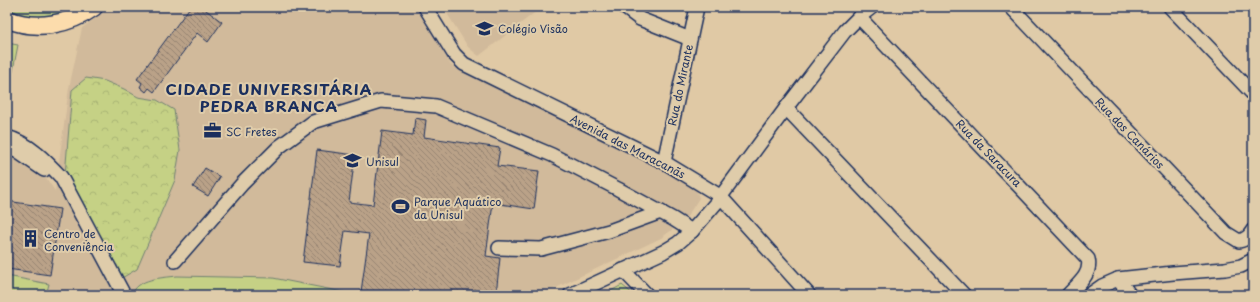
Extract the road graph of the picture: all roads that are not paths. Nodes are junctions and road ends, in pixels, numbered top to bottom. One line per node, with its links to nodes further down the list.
1 (94, 7): 9 (main road)
2 (426, 7): 15 (street, Avenida das Maracanãs)
3 (624, 7): 10 (street)
4 (697, 7): 10 (street, Rua do Mirante)
5 (872, 7): 8 (street)
6 (1011, 7): 18 (street, Rua dos Canários)
7 (1170, 7): 11 (street)
8 (859, 17): 12 (street); 31 (street, Rua da Saracura)
9 (7, 19)
10 (690, 39): 15 (street, Rua do Mirante)
11 (1253, 94)
12 (786, 108): 16 (street); 30 (street)
13 (7, 137): 26 (street)
14 (7, 147): 25 (street)
15 (664, 162): 16 (street, Avenida das Maracanãs)
16 (720, 196): 19 (street); 29 (street, Avenida das Maracanãs)
17 (661, 212): 19 (street); 20 (street); 22 (street)
18 (1253, 230)
19 (692, 231): 23 (street)
20 (499, 248)
21 (1253, 260): 24 (street)
22 (175, 261)
23 (623, 270): 27 (street); 28 (street)
24 (1118, 280): 32 (street); 33 (street)
25 (116, 295)
26 (124, 295)
27 (570, 295)
28 (647, 295)
29 (810, 295)
30 (964, 295)
31 (1068, 295)
32 (1089, 295)
33 (1130, 295)

